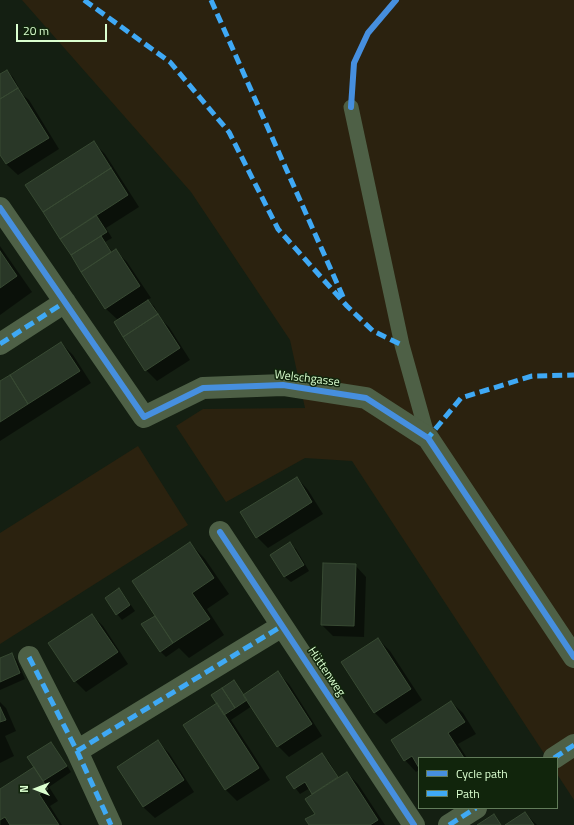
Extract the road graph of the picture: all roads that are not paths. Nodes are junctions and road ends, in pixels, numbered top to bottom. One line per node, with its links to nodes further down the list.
1 (351, 107): 5 (lane)
2 (0, 208): 3 (street, Welschgasse)
3 (64, 302): 4 (street); 5 (street, Welschgasse)
4 (0, 344)
5 (428, 438): 9 (street, Welschgasse)
6 (220, 532): 7 (street, Hüttenweg)
7 (282, 626): 11 (street); 15 (street, Hüttenweg)
8 (28, 657): 11 (street)
9 (574, 657)
10 (574, 745): 12 (street)
11 (77, 751): 14 (street)
12 (556, 757)
13 (474, 809): 16 (street)
14 (111, 825)
15 (414, 825)
16 (449, 825)

